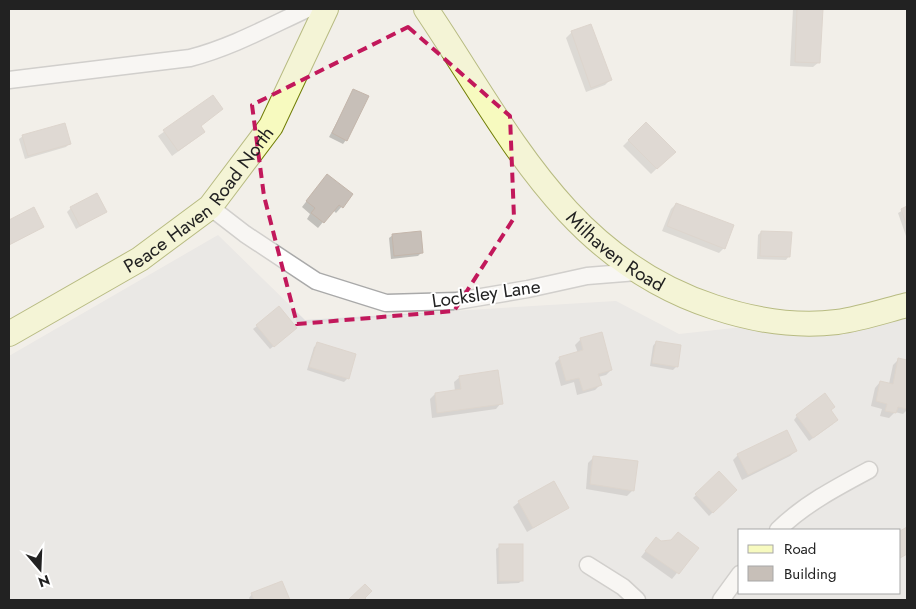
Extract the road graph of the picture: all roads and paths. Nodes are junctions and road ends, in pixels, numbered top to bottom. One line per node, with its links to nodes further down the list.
1 (307, 9): 4 (street)
2 (326, 9): 5 (street, Peace Haven Road North)
3 (426, 9): 6 (street, Milhaven Road)
4 (9, 80)
5 (210, 207): 6 (street, Locksley Lane); 8 (street, Peace Haven Road North)
6 (637, 272): 7 (street, Milhaven Road)
7 (907, 305)
8 (9, 334)
9 (869, 470): 10 (street)
10 (779, 529)
11 (588, 565): 13 (street)
12 (738, 577): 14 (street)
13 (637, 600)
14 (722, 600)

